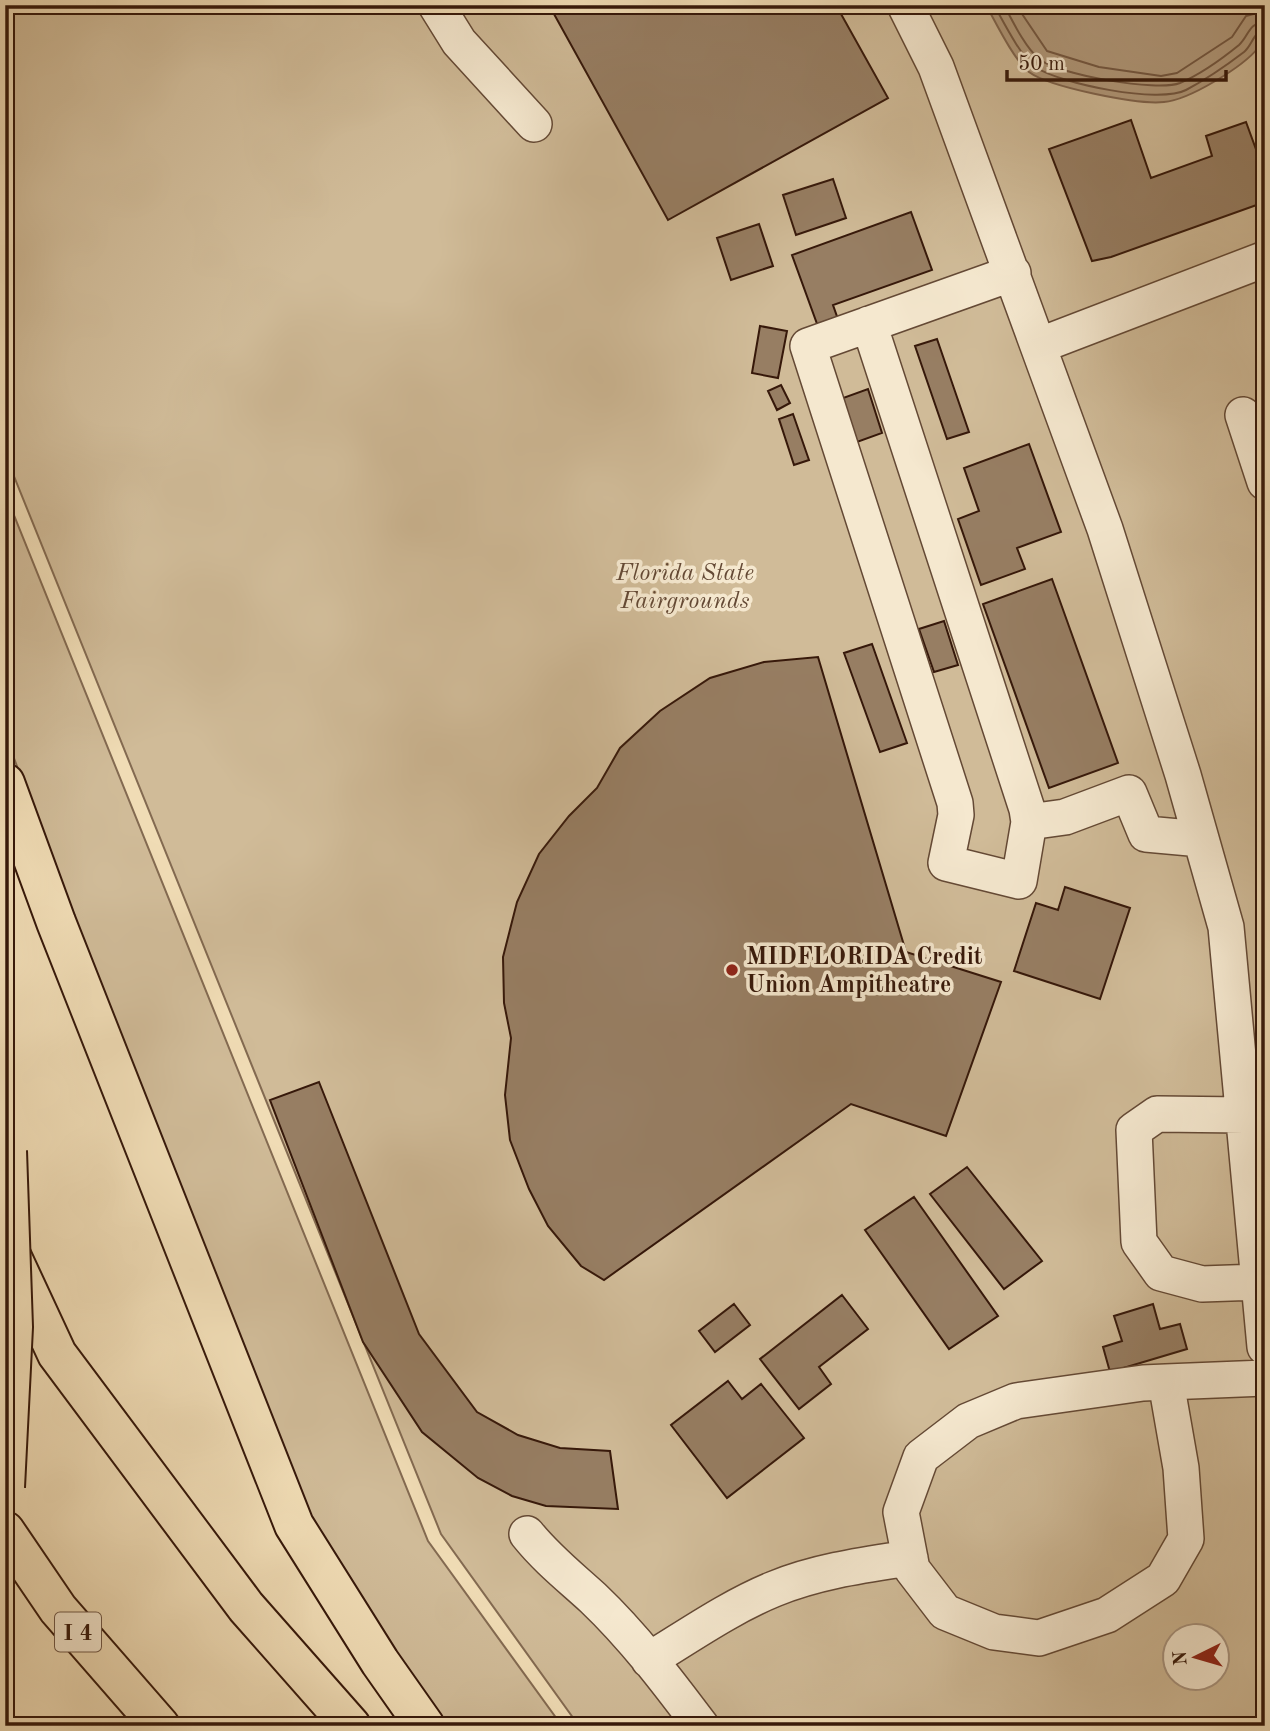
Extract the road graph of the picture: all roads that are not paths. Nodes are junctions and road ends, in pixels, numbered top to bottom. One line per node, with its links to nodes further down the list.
1 (436, 5): 3 (lane)
2 (905, 5): 5 (lane)
3 (534, 124)
4 (1265, 259): 7 (lane)
5 (1013, 273): 6 (lane); 7 (lane)
6 (869, 324): 11 (lane); 11 (lane)
7 (1038, 346): 12 (lane)
8 (1243, 415): 9 (lane)
9 (1265, 482)
10 (5, 783): 27 (main road)
11 (1029, 822): 12 (lane)
12 (1202, 839): 13 (lane)
13 (1244, 1115): 16 (lane); 16 (lane)
14 (7, 1151): 20 (main road, bridge)
15 (5, 1242): 26 (main road)
16 (1259, 1282): 17 (lane)
17 (1265, 1347)
18 (1265, 1378): 19 (lane)
19 (1166, 1382): 23 (lane); 23 (lane)
20 (5, 1487)
21 (5, 1531): 25 (main road, I 4)
22 (527, 1534): 24 (lane)
23 (910, 1558): 24 (lane)
24 (649, 1660): 28 (lane)
25 (160, 1726)
26 (351, 1726)
27 (425, 1726)
28 (701, 1726)

